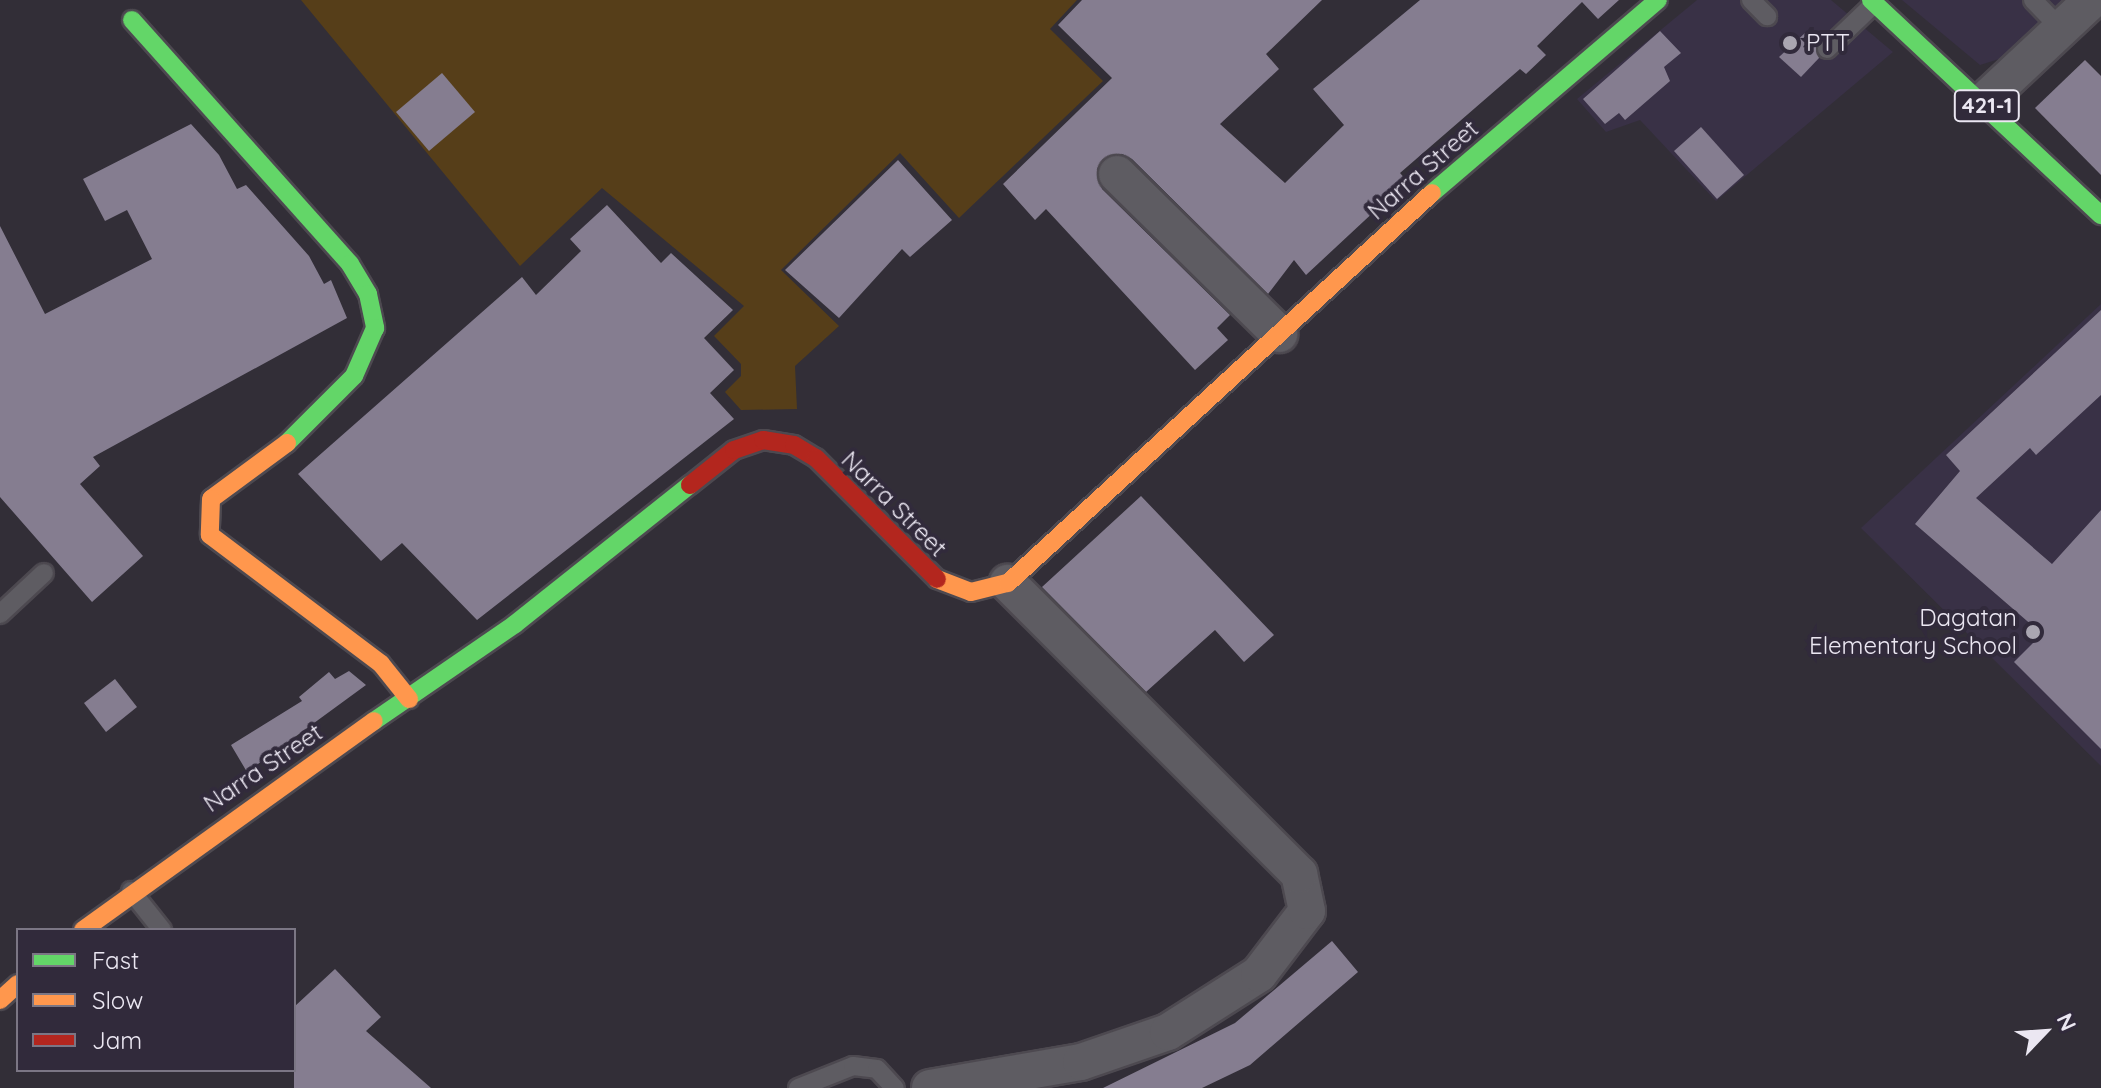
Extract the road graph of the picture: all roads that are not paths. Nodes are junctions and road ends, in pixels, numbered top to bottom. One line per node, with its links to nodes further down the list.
1 (1658, 0): 13 (street, Narra Street)
2 (1751, 0): 6 (lane)
3 (2033, 0): 8 (lane)
4 (2092, 0): 8 (street)
5 (1874, 1): 9 (lane); 10 (street, 421-1)
6 (1767, 16)
7 (132, 20): 17 (street)
8 (2060, 28): 10 (street)
9 (1827, 49)
10 (1983, 102): 12 (street, 421-1)
11 (1117, 174): 13 (street)
12 (2101, 215)
13 (1279, 334): 15 (street, Narra Street)
14 (44, 573): 16 (lane)
15 (1008, 583): 17 (street, Narra Street); 25 (street)
16 (0, 614)
17 (409, 699): 18 (street, Narra Street)
18 (131, 891): 19 (street, Narra Street); 20 (lane)
19 (85, 928)
20 (160, 928)
21 (16, 986): 22 (street)
22 (0, 1000)
23 (798, 1088): 24 (lane)
24 (895, 1088)
25 (930, 1088)

